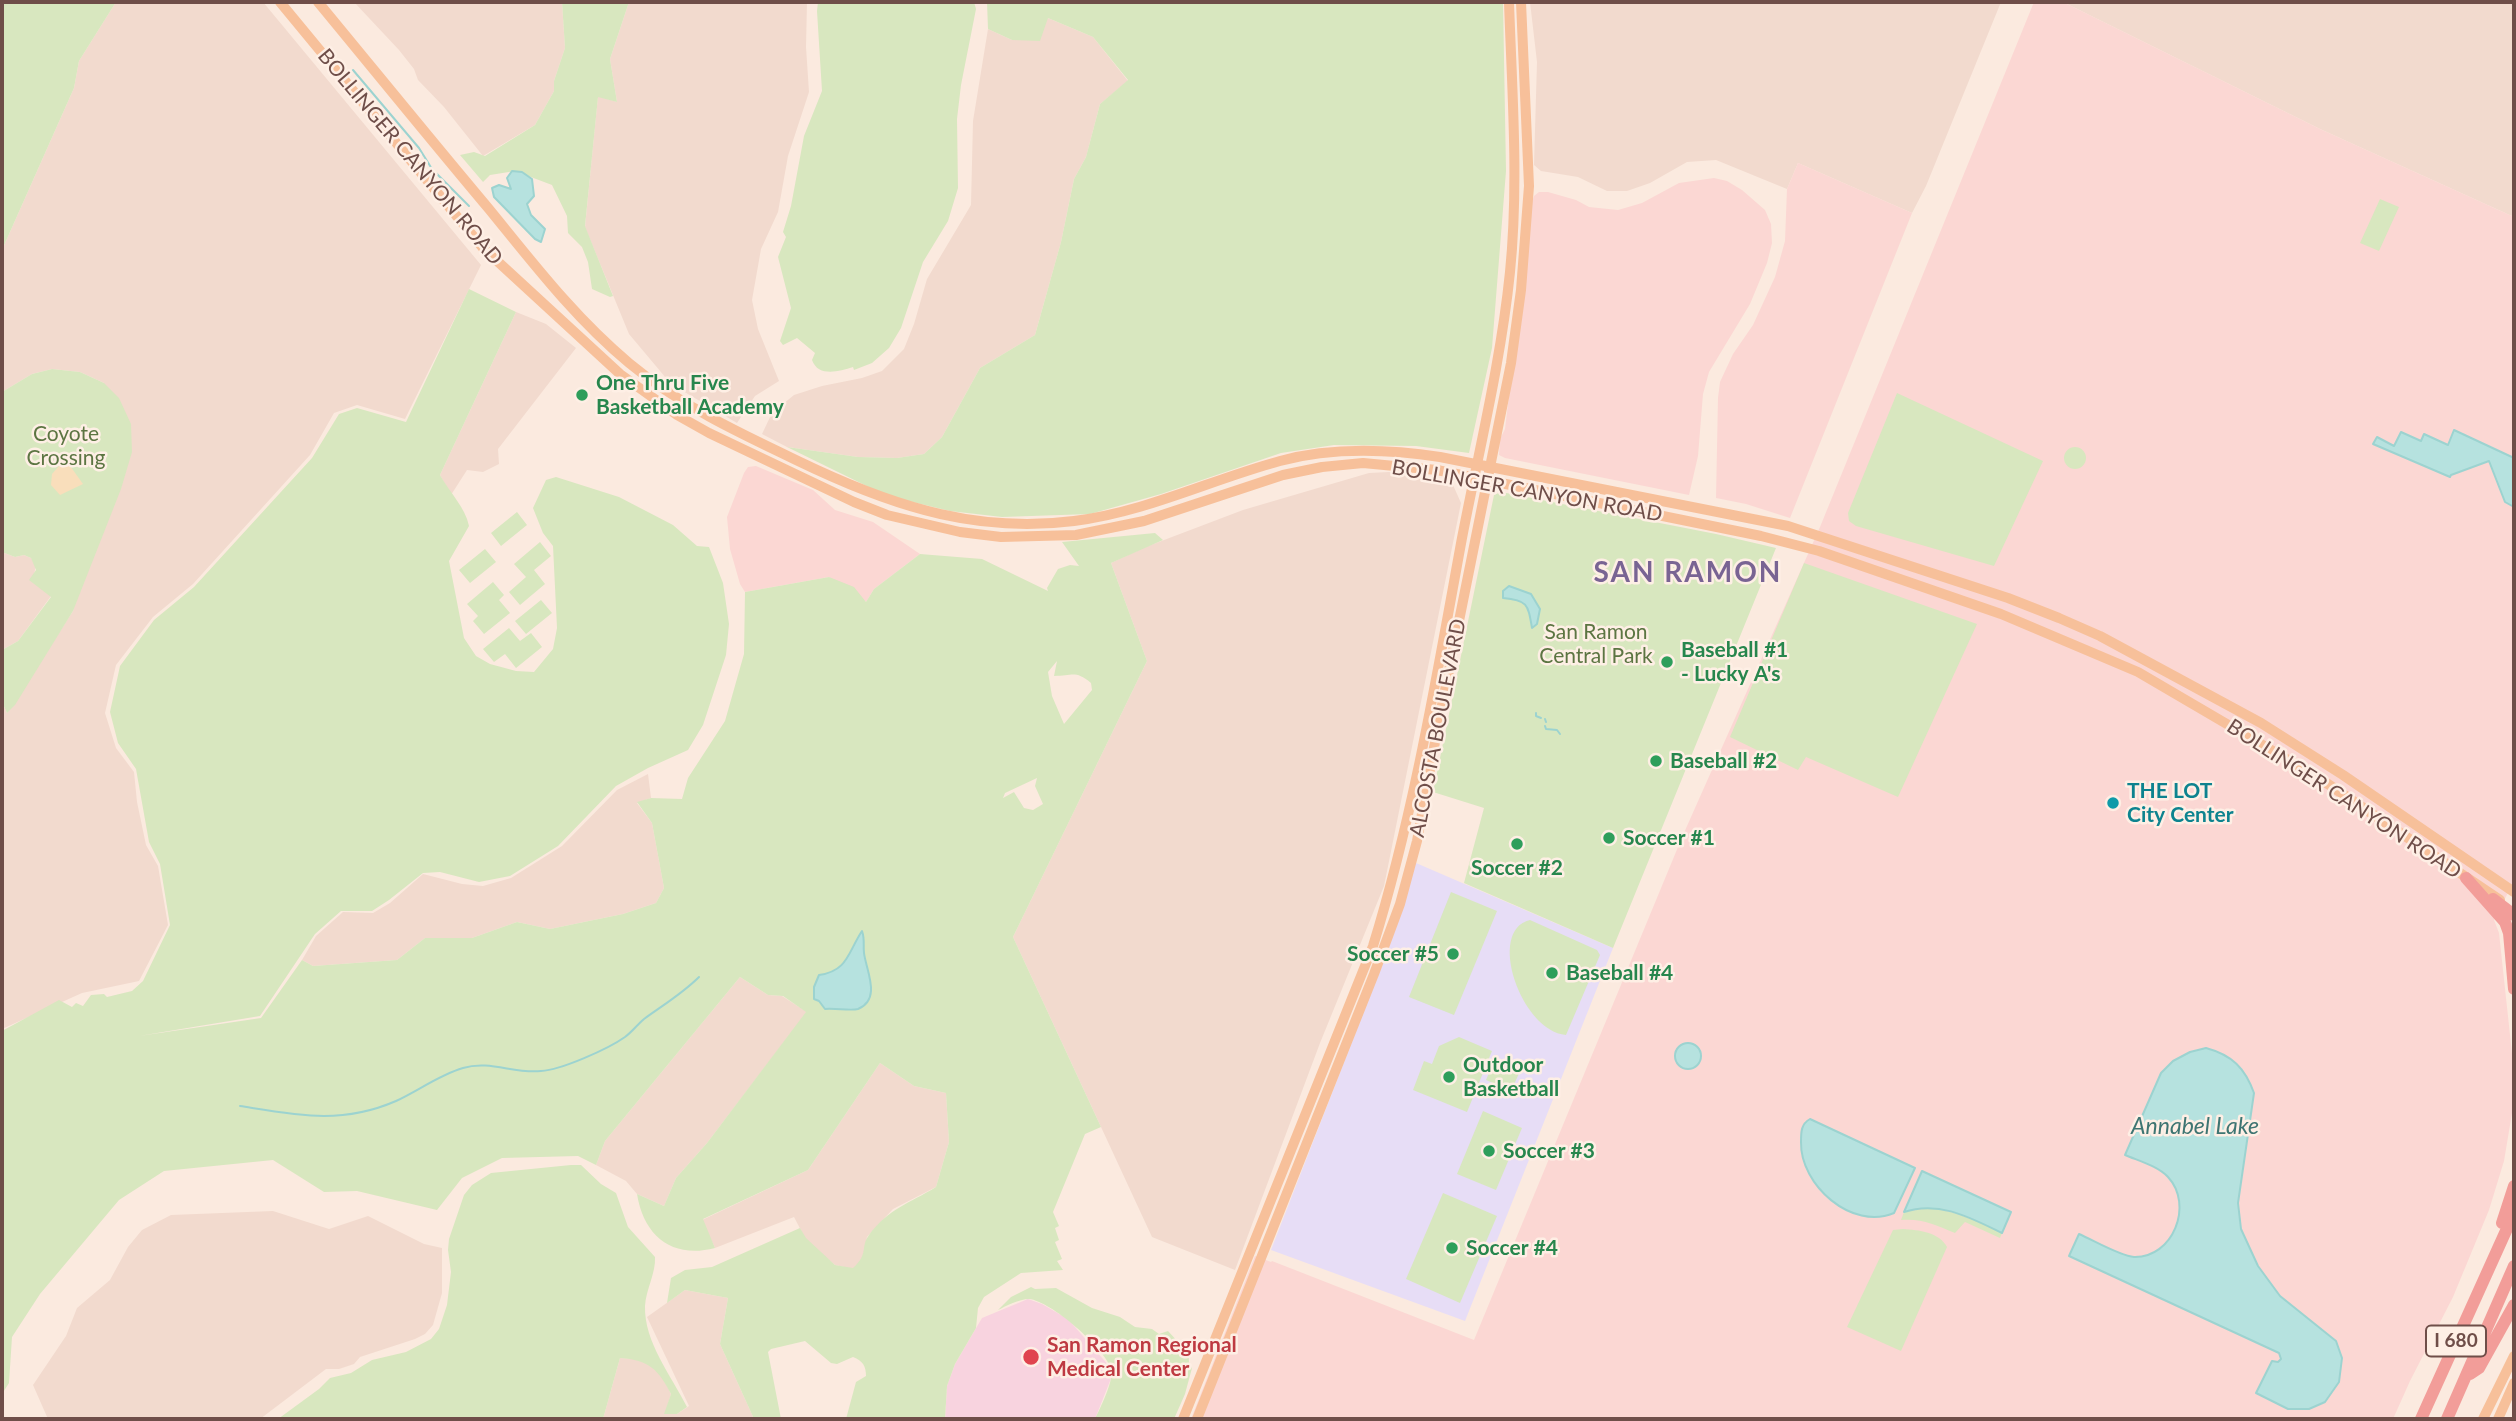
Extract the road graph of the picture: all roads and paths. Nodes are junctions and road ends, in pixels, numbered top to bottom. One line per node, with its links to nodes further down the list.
1 (280, 2): 7 (main road, BOLLINGER CANYON ROAD)
2 (318, 2): 5 (main road, BOLLINGER CANYON ROAD)
3 (1509, 2): 5 (main road, ALCOSTA BOULEVARD)
4 (1521, 2): 6 (main road, ALCOSTA BOULEVARD)
5 (1476, 463): 6 (main road, BOLLINGER CANYON ROAD); 7 (main road, ALCOSTA BOULEVARD)
6 (1490, 466): 8 (main road, ALCOSTA BOULEVARD); 10 (main road, BOLLINGER CANYON ROAD)
7 (1474, 477): 8 (main road, BOLLINGER CANYON ROAD); 23 (main road, ALCOSTA BOULEVARD)
8 (1488, 481): 9 (main road, BOLLINGER CANYON ROAD); 24 (main road, ALCOSTA BOULEVARD)
9 (2466, 878): 11 (main road, BOLLINGER CANYON ROAD); 14 (highway)
10 (2514, 892)
11 (2488, 893): 12 (main road, BOLLINGER CANYON ROAD); 13 (highway)
12 (2514, 909)
13 (2514, 915)
14 (2514, 989)
15 (2514, 1186): 17 (highway)
16 (2514, 1213): 17 (highway, I 680)
17 (2491, 1264): 25 (highway, I 680)
18 (2514, 1266): 21 (highway, I 680)
19 (2514, 1305): 21 (highway)
20 (2514, 1356): 27 (main road)
21 (2467, 1377): 26 (highway, I 680)
22 (2514, 1383): 28 (main road)
23 (1183, 1419)
24 (1197, 1419)
25 (2421, 1419)
26 (2447, 1419)
27 (2483, 1419)
28 (2498, 1419)

